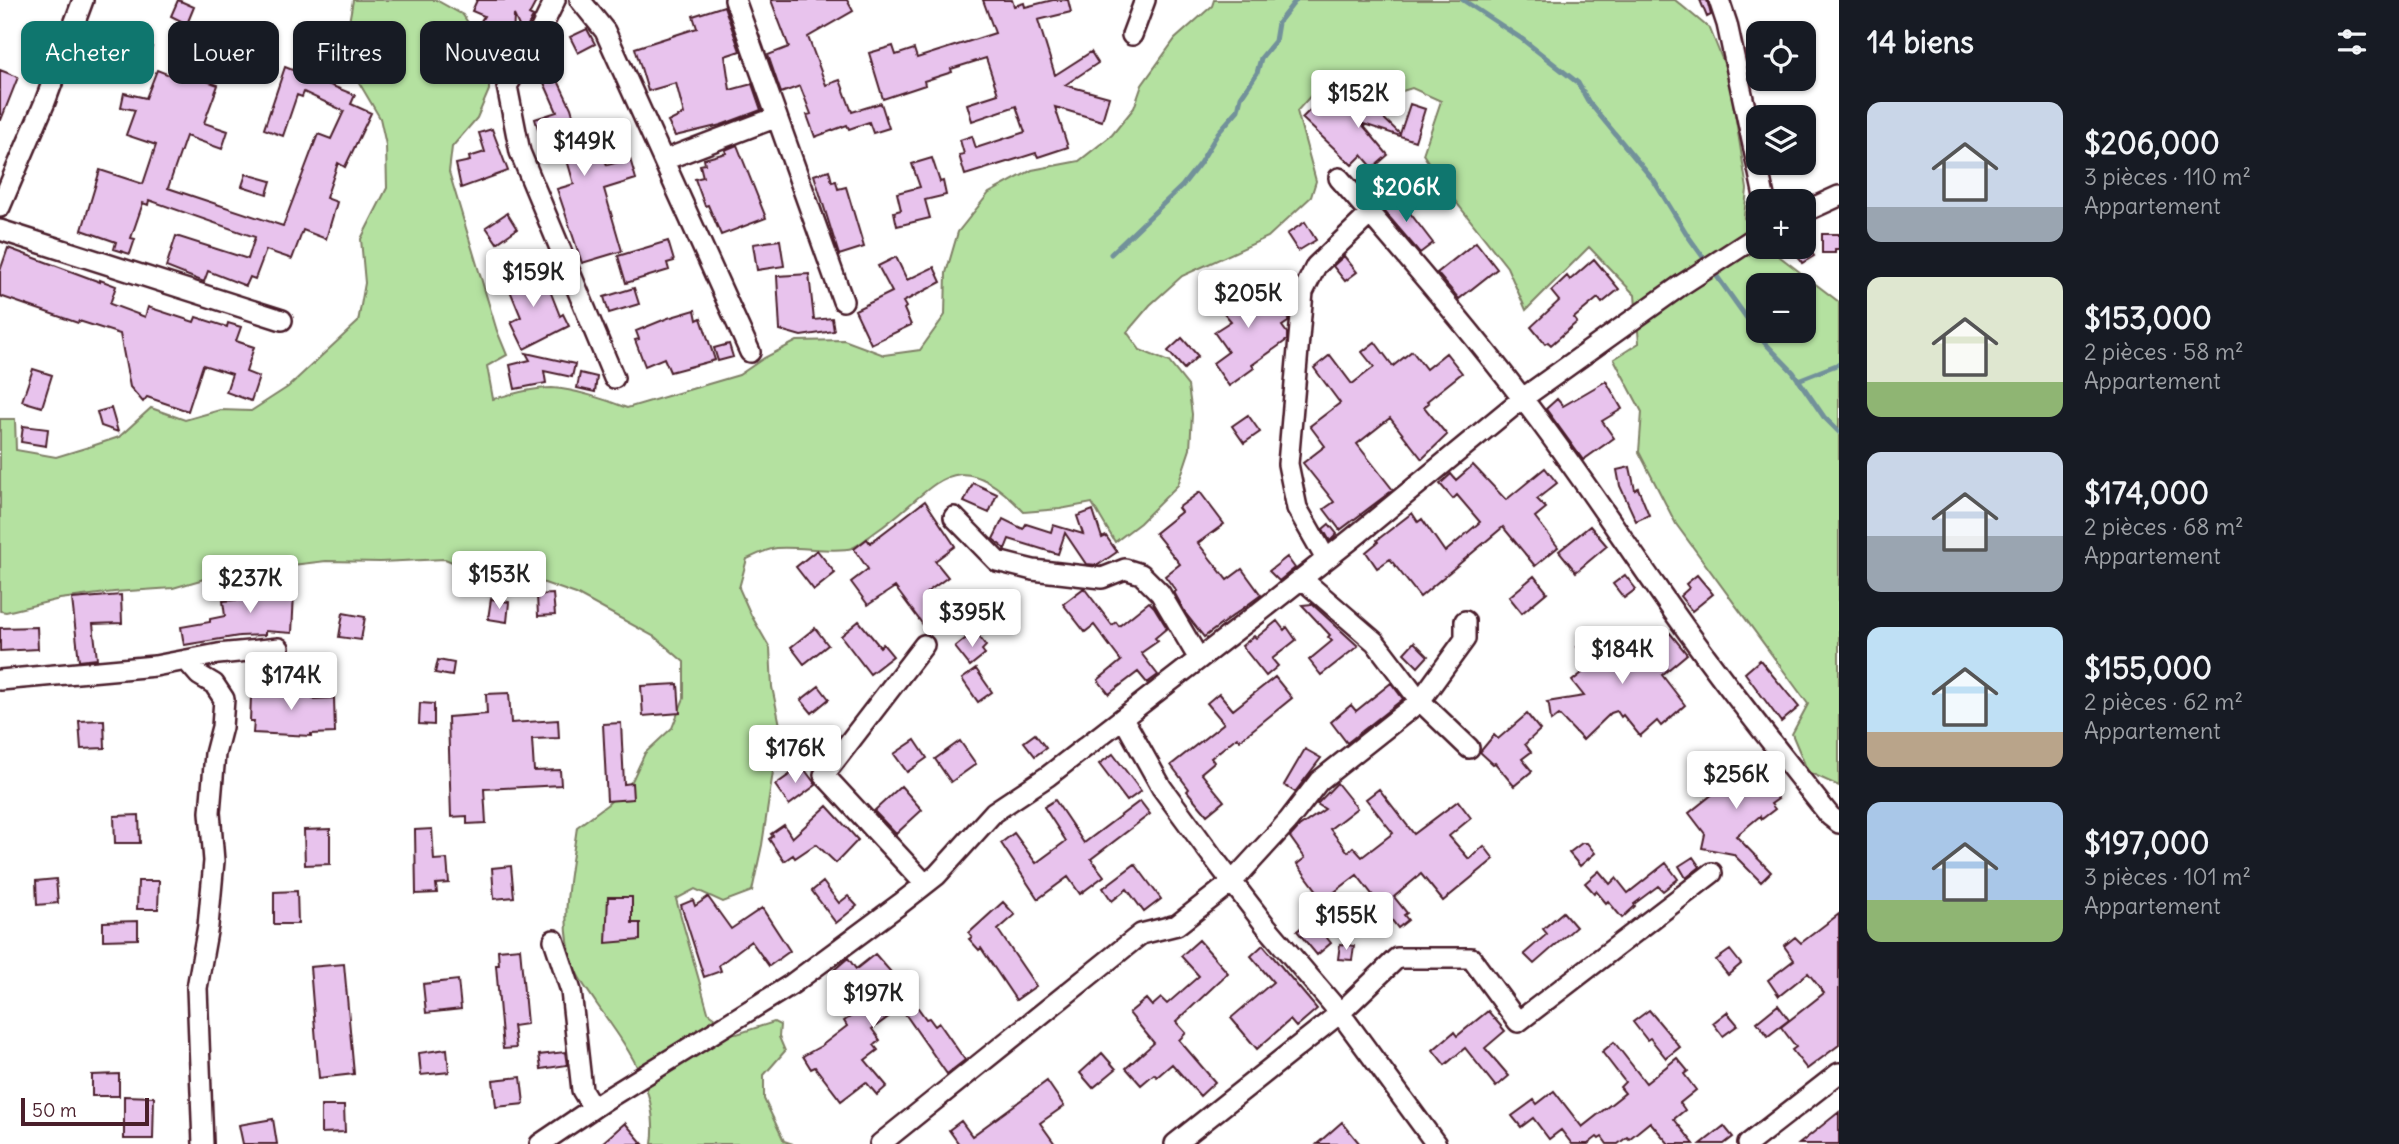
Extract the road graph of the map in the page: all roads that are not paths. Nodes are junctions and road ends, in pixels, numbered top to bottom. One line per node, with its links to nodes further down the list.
1 (83, 0): 14 (street)
2 (555, 0): 23 (street)
3 (580, 0): 9 (street)
4 (735, 0): 8 (street)
5 (1145, 0): 7 (street)
6 (1719, 0): 11 (street)
7 (1132, 35)
8 (777, 117): 9 (street); 20 (street)
9 (664, 160): 22 (street)
10 (1339, 178): 17 (street)
11 (1762, 189)
12 (1839, 196): 13 (street)
13 (1816, 206)
14 (0, 207)
15 (1816, 209): 16 (street)
16 (1839, 209)
17 (1370, 214): 24 (street); 26 (street)
18 (0, 230): 21 (street)
19 (1746, 243): 24 (street)
20 (843, 301)
21 (282, 320)
22 (751, 352)
23 (614, 378)
24 (1523, 398): 26 (street); 37 (street)
25 (954, 517): 31 (street)
26 (1326, 559): 27 (street)
27 (1302, 579): 31 (street); 34 (street)
28 (1465, 621): 34 (street)
29 (924, 645): 40 (street)
30 (279, 648): 32 (street)
31 (1199, 659): 35 (street)
32 (186, 660): 33 (street); 47 (street)
33 (0, 680)
34 (1420, 701): 36 (street); 39 (street)
35 (1123, 718): 39 (street); 40 (street)
36 (1469, 748)
37 (1839, 823)
38 (1712, 873): 42 (street)
39 (1232, 882): 42 (street); 50 (street)
40 (925, 884): 44 (street)
41 (554, 940): 44 (street)
42 (1339, 1013): 51 (street); 52 (street)
43 (1839, 1073): 46 (street)
44 (593, 1108): 45 (street)
45 (574, 1121): 48 (street); 49 (street)
46 (1767, 1137): 53 (street)
47 (203, 1144)
48 (540, 1144)
49 (566, 1144)
50 (880, 1144)
51 (1175, 1144)
52 (1436, 1144)
53 (1748, 1144)

